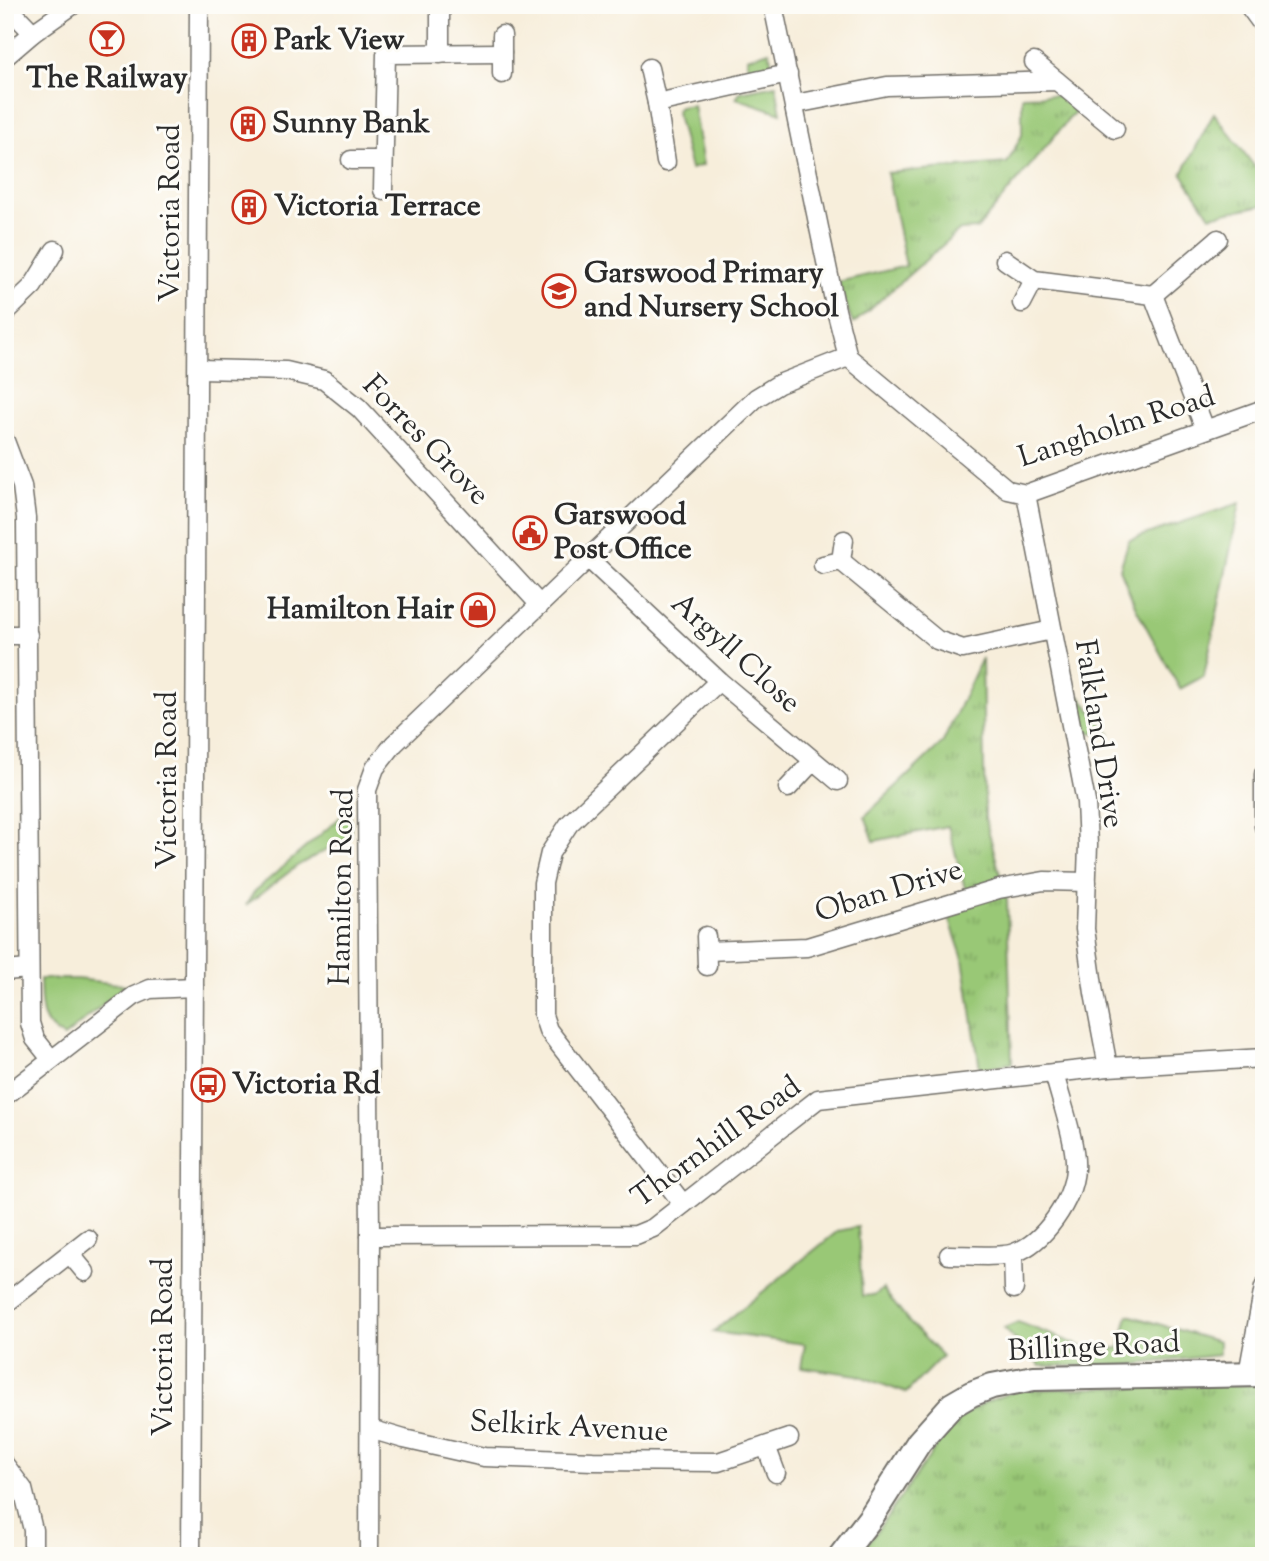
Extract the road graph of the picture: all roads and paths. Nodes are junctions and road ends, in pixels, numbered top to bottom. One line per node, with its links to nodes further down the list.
1 (6, 5): 8 (street)
2 (73, 5): 8 (street)
3 (199, 5): 33 (street, Victoria Road)
4 (440, 5): 10 (street)
5 (773, 5): 16 (street)
6 (1250, 5): 7 (street)
7 (1264, 24)
8 (39, 28): 12 (street)
9 (502, 35): 11 (street)
10 (440, 54): 11 (street); 22 (street)
11 (502, 54): 15 (street)
12 (5, 57)
13 (1034, 62): 17 (street)
14 (649, 68): 18 (street)
15 (502, 74)
16 (788, 74): 18 (street); 19 (street)
17 (1058, 80): 19 (street); 20 (street)
18 (657, 103): 23 (street)
19 (794, 104): 32 (street)
20 (1115, 129)
21 (351, 160): 22 (street)
22 (383, 160): 24 (street)
23 (666, 162)
24 (383, 190)
25 (1218, 241): 29 (street)
26 (55, 250): 31 (street)
27 (1005, 260): 28 (street)
28 (1034, 280): 29 (street); 30 (street)
29 (1153, 295): 35 (street)
30 (1023, 303)
31 (5, 313)
32 (848, 356): 38 (street, Langholm Road); 40 (street, Hamilton Road)
33 (199, 369): 43 (street, Forres Grove); 57 (street, Victoria Road)
34 (1264, 409): 35 (street, Langholm Road)
35 (1205, 429): 38 (street, Langholm Road)
36 (5, 441): 37 (street)
37 (13, 486): 46 (street)
38 (1026, 494): 44 (street, Falkland Drive)
39 (844, 540): 41 (street)
40 (590, 559): 43 (street, Hamilton Road); 47 (street, Argyll Close)
41 (841, 561): 42 (street); 44 (street)
42 (823, 565)
43 (540, 605): 64 (street, Hamilton Road)
44 (1052, 630): 53 (street, Falkland Drive)
45 (5, 635): 46 (street)
46 (28, 635): 55 (street)
47 (719, 681): 48 (street, Argyll Close); 63 (street)
48 (813, 761): 50 (street, Argyll Close); 51 (street)
49 (1264, 774): 52 (street)
50 (838, 781)
51 (788, 788)
52 (1264, 827)
53 (1087, 882): 54 (street, Oban Drive); 60 (street, Falkland Drive)
54 (707, 951)
55 (29, 969): 56 (street); 59 (street)
56 (5, 971)
57 (194, 987): 59 (street); 80 (street, Victoria Road)
58 (1264, 1058): 60 (street, Thornhill Road)
59 (51, 1059): 62 (street)
60 (1108, 1067): 61 (street, Thornhill Road)
61 (1054, 1073): 63 (street, Thornhill Road); 67 (street)
62 (5, 1096)
63 (683, 1204): 64 (street, Thornhill Road)
64 (370, 1237): 74 (street, Hamilton Road)
65 (88, 1239): 66 (street)
66 (70, 1254): 69 (street); 72 (street)
67 (1013, 1254): 68 (street); 71 (street)
68 (949, 1255)
69 (85, 1272)
70 (1264, 1287): 73 (street)
71 (1014, 1289)
72 (5, 1304)
73 (1256, 1374): 82 (main road, Billinge Road)
74 (370, 1429): 76 (street, Selkirk Avenue); 81 (street, Hamilton Road)
75 (789, 1438): 76 (street, Selkirk Avenue)
76 (766, 1446): 78 (street)
77 (5, 1465): 79 (street)
78 (776, 1473)
79 (33, 1556)
80 (191, 1556)
81 (369, 1556)
82 (841, 1556)

